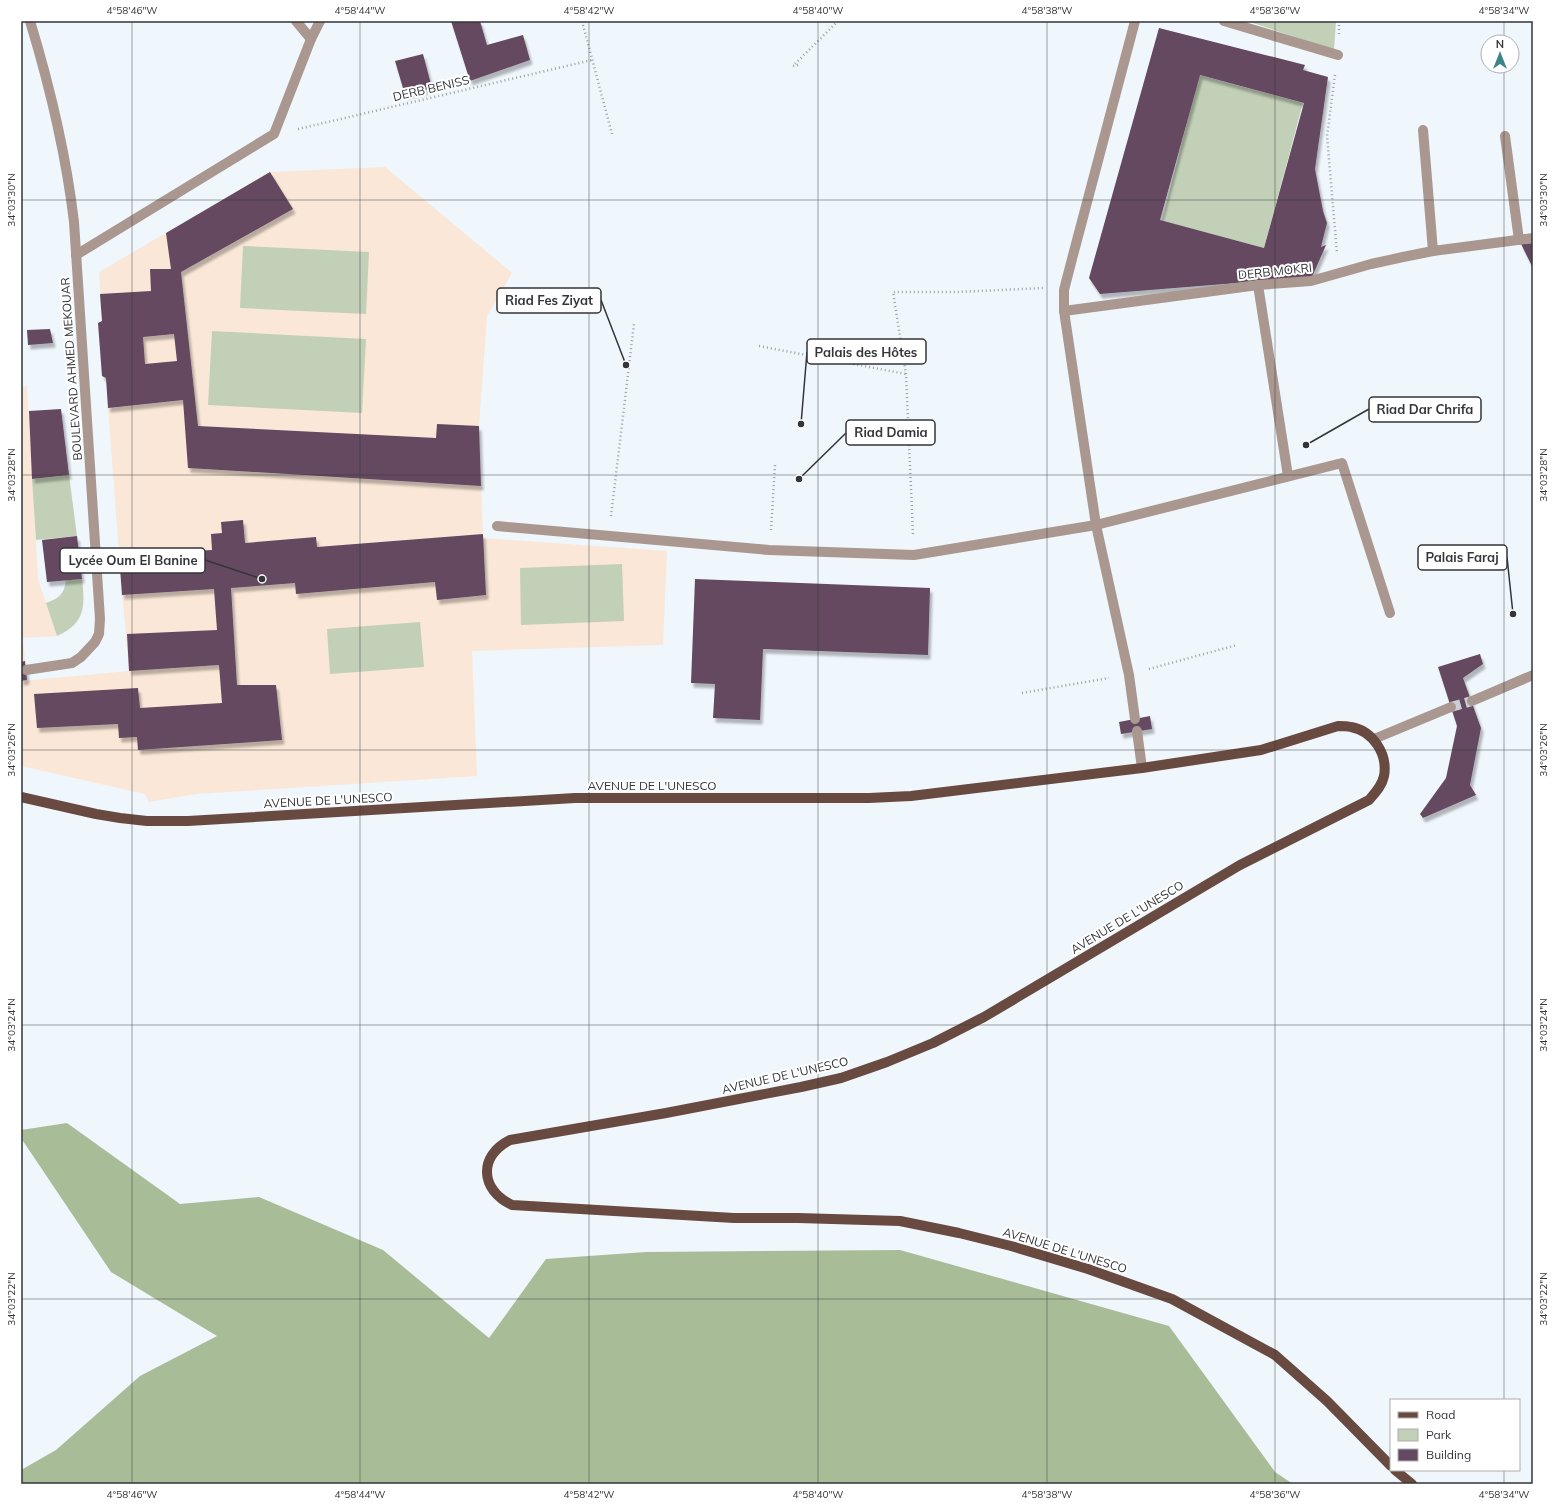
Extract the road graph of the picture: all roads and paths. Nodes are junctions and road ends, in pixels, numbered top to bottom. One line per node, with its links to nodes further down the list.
1 (30, 21): 19 (street, BOULEVARD AHMED MEKOUAR)
2 (296, 21): 8 (street)
3 (320, 21): 8 (street)
4 (582, 21): 10 (path)
5 (838, 21): 11 (path)
6 (1135, 21): 22 (street)
7 (1224, 21): 9 (street)
8 (311, 39): 13 (street)
9 (1338, 55): 20 (path)
10 (592, 60): 13 (path, DERB BENISS); 14 (path)
11 (798, 65)
12 (1423, 130): 18 (street)
13 (274, 134): 19 (street)
14 (612, 134)
15 (1505, 136): 17 (street)
16 (1533, 238): 17 (street, DERB MOKRI)
17 (1520, 240): 18 (street, DERB MOKRI)
18 (1433, 251): 20 (street, DERB MOKRI)
19 (76, 255): 35 (street, BOULEVARD AHMED MEKOUAR)
20 (1339, 273): 21 (street, DERB MOKRI)
21 (1258, 285): 23 (street, DERB MOKRI); 28 (street)
22 (1064, 290): 23 (street); 26 (path)
23 (1064, 311): 29 (street)
24 (634, 324): 31 (path)
25 (759, 346): 26 (path)
26 (906, 374): 33 (path)
27 (775, 465): 32 (path)
28 (1288, 476): 29 (street); 34 (street)
29 (1096, 525): 33 (street); 39 (street)
30 (497, 526): 31 (street)
31 (609, 536): 32 (street)
32 (769, 550): 33 (street)
33 (914, 555)
34 (1390, 613)
35 (26, 670)
36 (1533, 675): 37 (street)
37 (1472, 701)
38 (1451, 707): 41 (street)
39 (1135, 719)
40 (1137, 731): 42 (street)
41 (1374, 740): 42 (main road, AVENUE DE L'UNESCO); 44 (main road, AVENUE DE L'UNESCO)
42 (1142, 768): 43 (main road, AVENUE DE L'UNESCO)
43 (21, 796)
44 (1390, 1465)
45 (1396, 1471): 46 (main road)
46 (1412, 1484)

